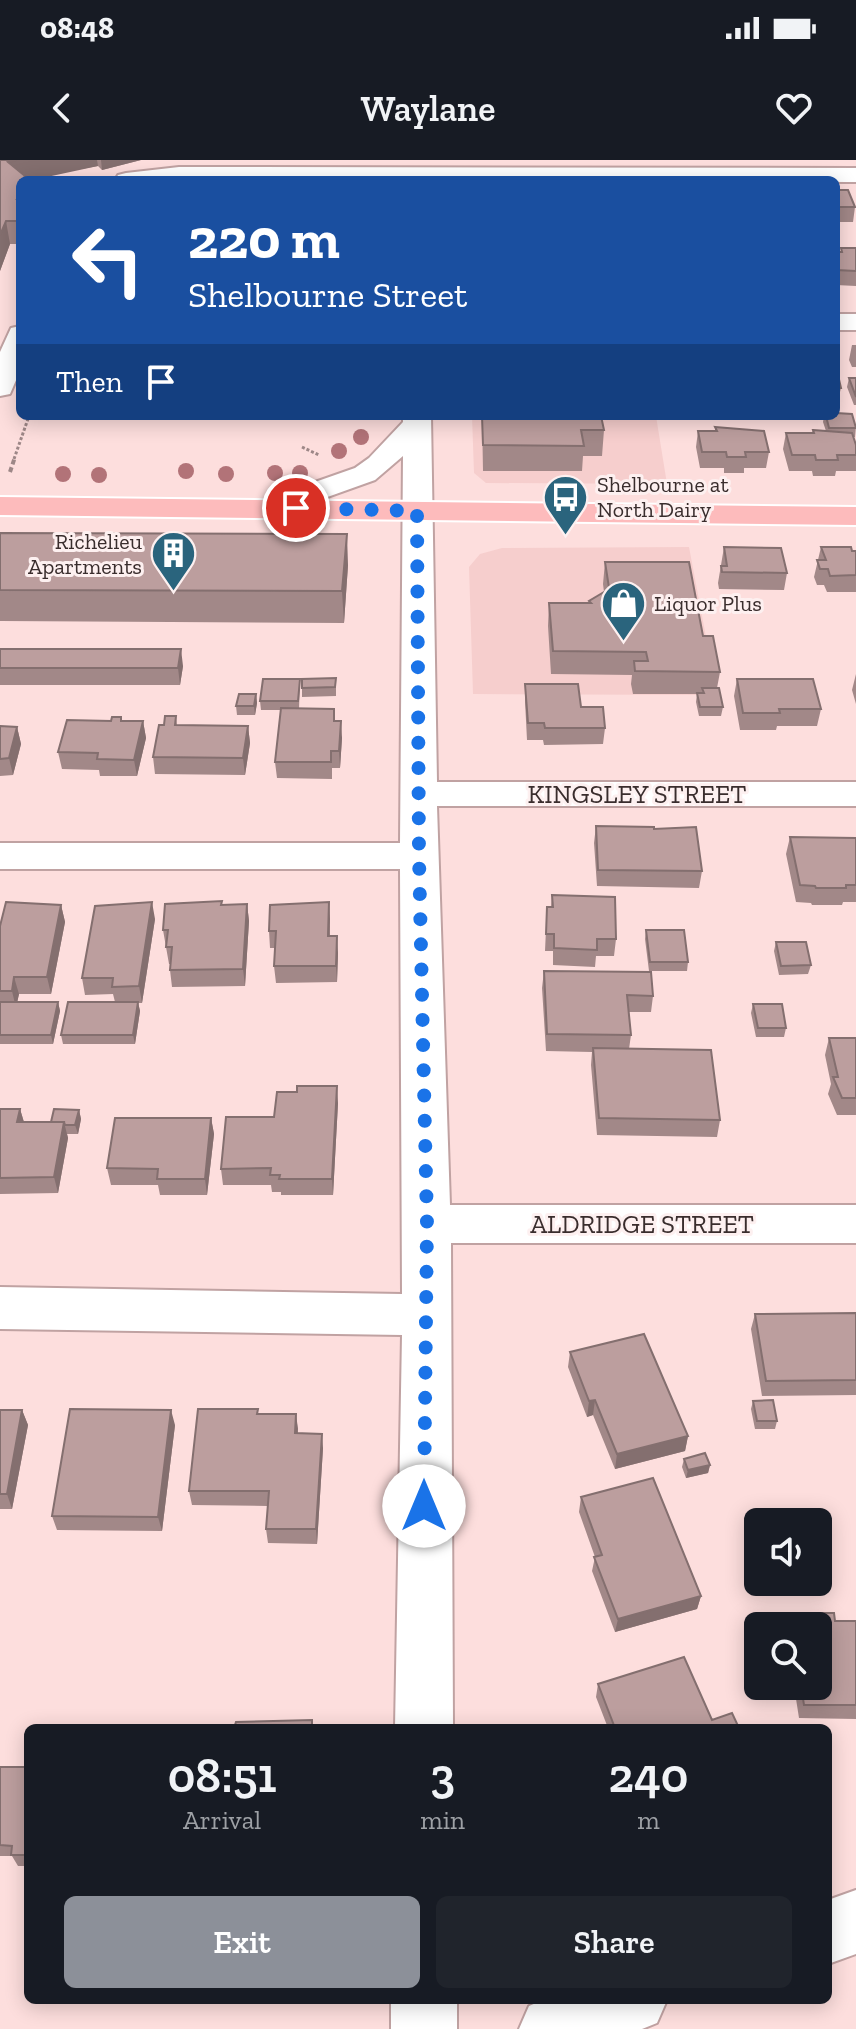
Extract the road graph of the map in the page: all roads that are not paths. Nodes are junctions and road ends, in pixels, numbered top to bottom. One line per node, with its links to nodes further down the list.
1 (262, 167): 2 (street); 4 (street)
2 (418, 172): 3 (street)
3 (856, 175)
4 (161, 176)
5 (16, 344): 6 (street)
6 (1, 383)
7 (417, 420): 9 (street); 10 (street)
8 (4, 493): 9 (main road)
9 (269, 508): 10 (main road)
10 (417, 511): 11 (main road); 12 (street)
11 (856, 516)
12 (419, 794): 13 (street, KINGSLEY STREET); 15 (street)
13 (856, 794)
14 (0, 856): 15 (street)
15 (419, 856): 16 (street)
16 (427, 1224): 17 (street, ALDRIDGE STREET); 19 (street)
17 (856, 1224)
18 (0, 1308): 19 (street)
19 (425, 1315): 20 (street)
20 (424, 1724)
21 (856, 1922): 22 (street)
22 (832, 1931)
23 (424, 2004): 25 (street)
24 (623, 2004): 26 (street)
25 (424, 2029)
26 (552, 2029)

